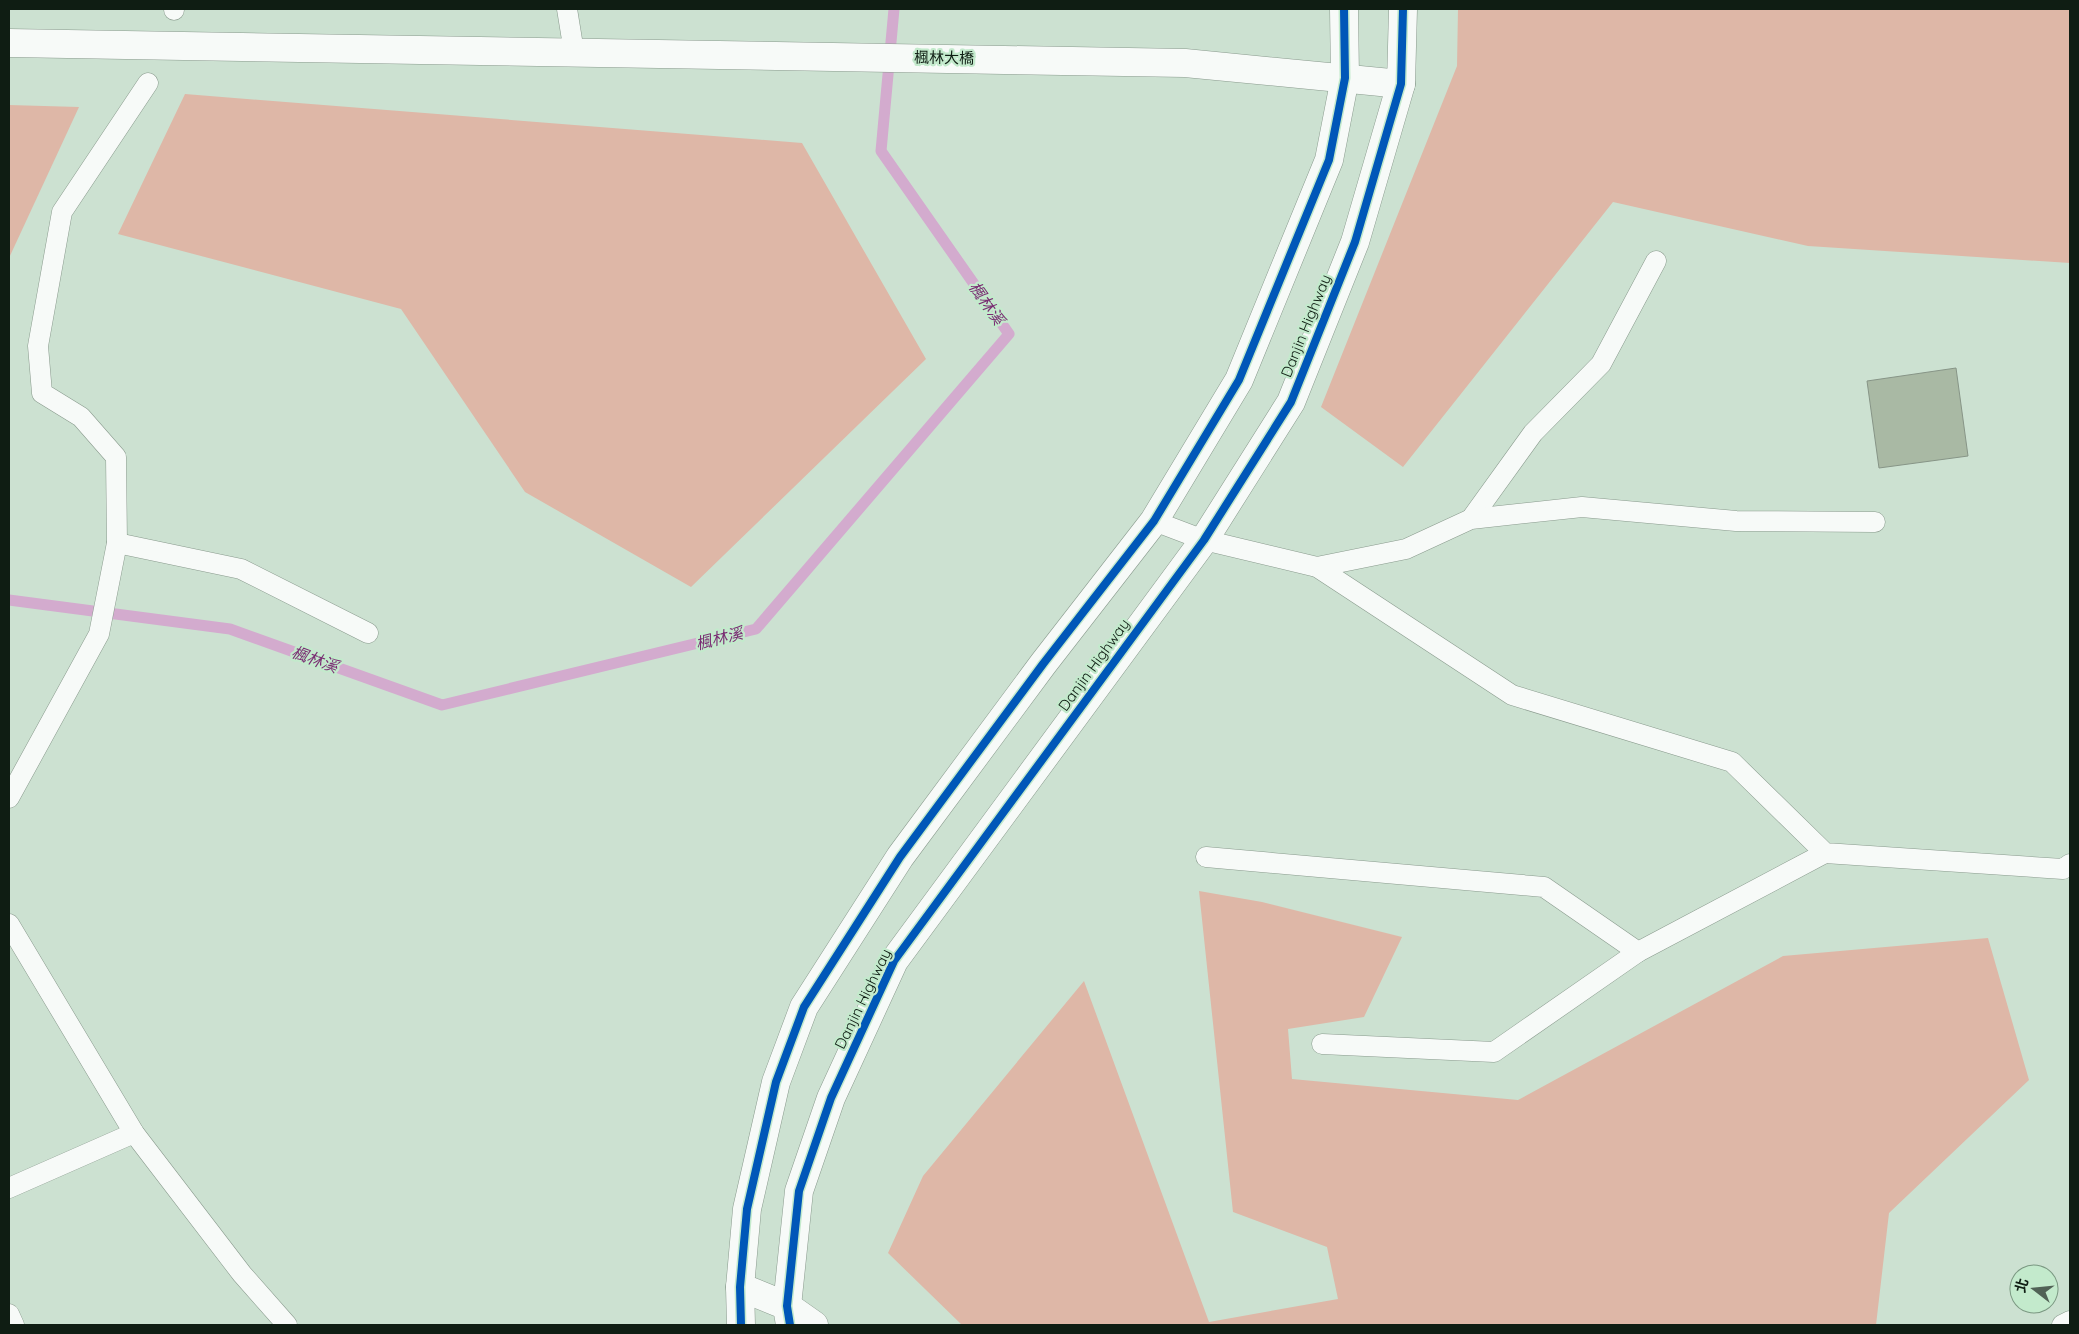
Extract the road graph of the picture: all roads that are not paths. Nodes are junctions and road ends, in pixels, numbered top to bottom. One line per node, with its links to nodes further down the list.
1 (567, 9): 5 (lane)
2 (1344, 9): 6 (main road)
3 (1403, 9): 8 (main road, Danjin Highway)
4 (9, 43): 5 (main road, 楓林大橋)
5 (574, 52): 6 (main road, 楓林大橋)
6 (1345, 78): 8 (main road, 楓林大橋); 11 (main road)
7 (148, 83): 14 (lane)
8 (1401, 84): 13 (main road, Danjin Highway)
9 (1656, 261): 10 (lane)
10 (1471, 519): 12 (lane); 15 (lane)
11 (1154, 521): 13 (lane); 26 (main road)
12 (1874, 522)
13 (1204, 540): 15 (lane); 28 (main road, Danjin Highway)
14 (117, 543): 16 (lane); 17 (lane)
15 (1317, 567): 18 (lane)
16 (368, 633)
17 (9, 798)
18 (1825, 853): 20 (lane); 22 (lane)
19 (1206, 857): 22 (lane)
20 (2070, 864)
21 (9, 924): 24 (lane)
22 (1638, 952): 23 (lane)
23 (1322, 1044)
24 (134, 1133): 25 (lane); 31 (lane)
25 (9, 1188)
26 (740, 1286): 28 (main road); 32 (main road)
27 (9, 1314): 30 (lane)
28 (788, 1316): 33 (main road)
29 (2070, 1321): 34 (lane)
30 (14, 1325)
31 (287, 1325)
32 (741, 1325)
33 (814, 1325)
34 (2062, 1325)

